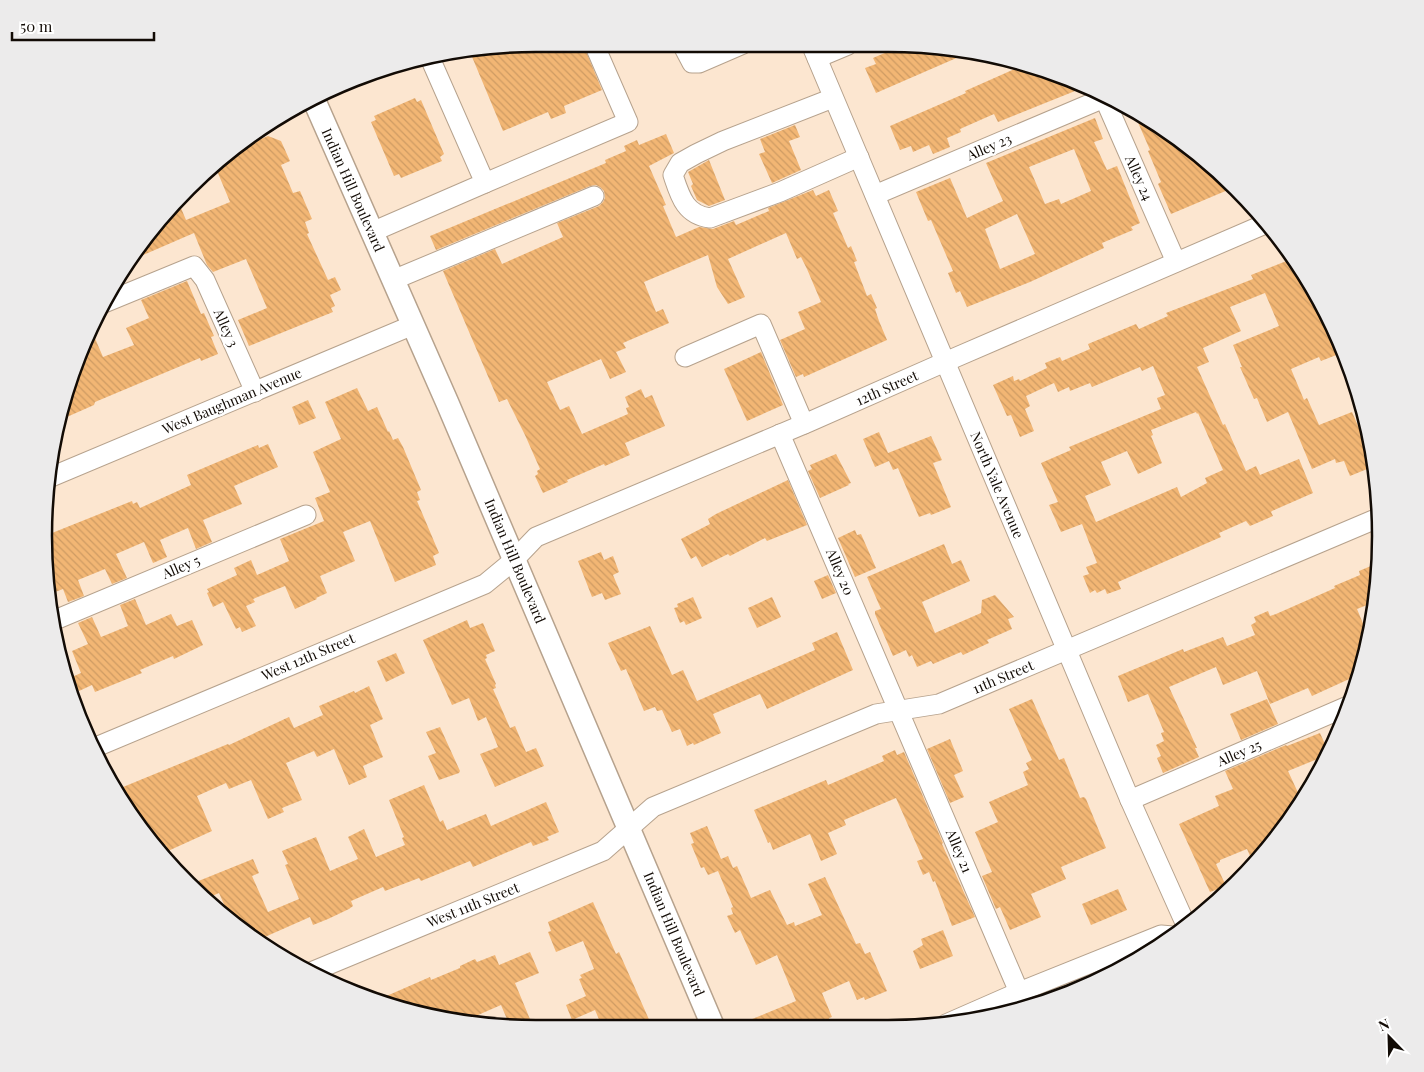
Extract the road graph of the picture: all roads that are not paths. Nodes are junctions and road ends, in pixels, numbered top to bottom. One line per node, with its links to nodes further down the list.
1 (597, 52): 11 (street)
2 (686, 52): 3 (street)
3 (724, 52)
4 (814, 52): 6 (street, North Yale Avenue)
5 (433, 64): 11 (street)
6 (834, 98): 10 (street, North Yale Avenue); 10 (street)
7 (1095, 99): 12 (street, Alley 23)
8 (316, 105): 15 (main road, Indian Hill Boulevard)
9 (1107, 105): 16 (street, Alley 24)
10 (859, 157): 12 (street, North Yale Avenue)
11 (485, 182): 15 (street)
12 (875, 195): 21 (street, North Yale Avenue)
13 (594, 196): 17 (street)
14 (1260, 227): 16 (street, 12th Street)
15 (372, 232): 17 (main road, Indian Hill Boulevard)
16 (1176, 262): 21 (street, 12th Street)
17 (393, 280): 19 (main road, Indian Hill Boulevard)
18 (114, 300): 22 (street, Alley 3)
19 (413, 325): 22 (street, West Baughman Avenue); 28 (main road, Indian Hill Boulevard)
20 (686, 357): 23 (street)
21 (945, 362): 23 (street, 12th Street); 30 (street, North Yale Avenue)
22 (254, 392): 25 (street, West Baughman Avenue)
23 (804, 424): 24 (street, 12th Street)
24 (780, 434): 28 (street, 12th Street); 31 (street, Alley 20)
25 (57, 475)
26 (306, 515): 29 (street, Alley 5)
27 (1371, 521): 30 (street, 11th Street)
28 (514, 560): 33 (street, West 12th Street); 35 (main road, Indian Hill Boulevard)
29 (60, 618)
30 (1067, 650): 31 (street, 11th Street); 34 (street, North Yale Avenue)
31 (899, 710): 35 (street, 11th Street); 39 (street, Alley 21)
32 (1339, 710): 34 (street, Alley 25)
33 (100, 745)
34 (1130, 800): 36 (street, North Yale Avenue)
35 (629, 829): 38 (street, West 11th Street); 41 (main road, Indian Hill Boulevard)
36 (1183, 919)
37 (1161, 935): 39 (street)
38 (319, 969)
39 (1019, 992): 40 (street)
40 (976, 1011)
41 (710, 1020)

